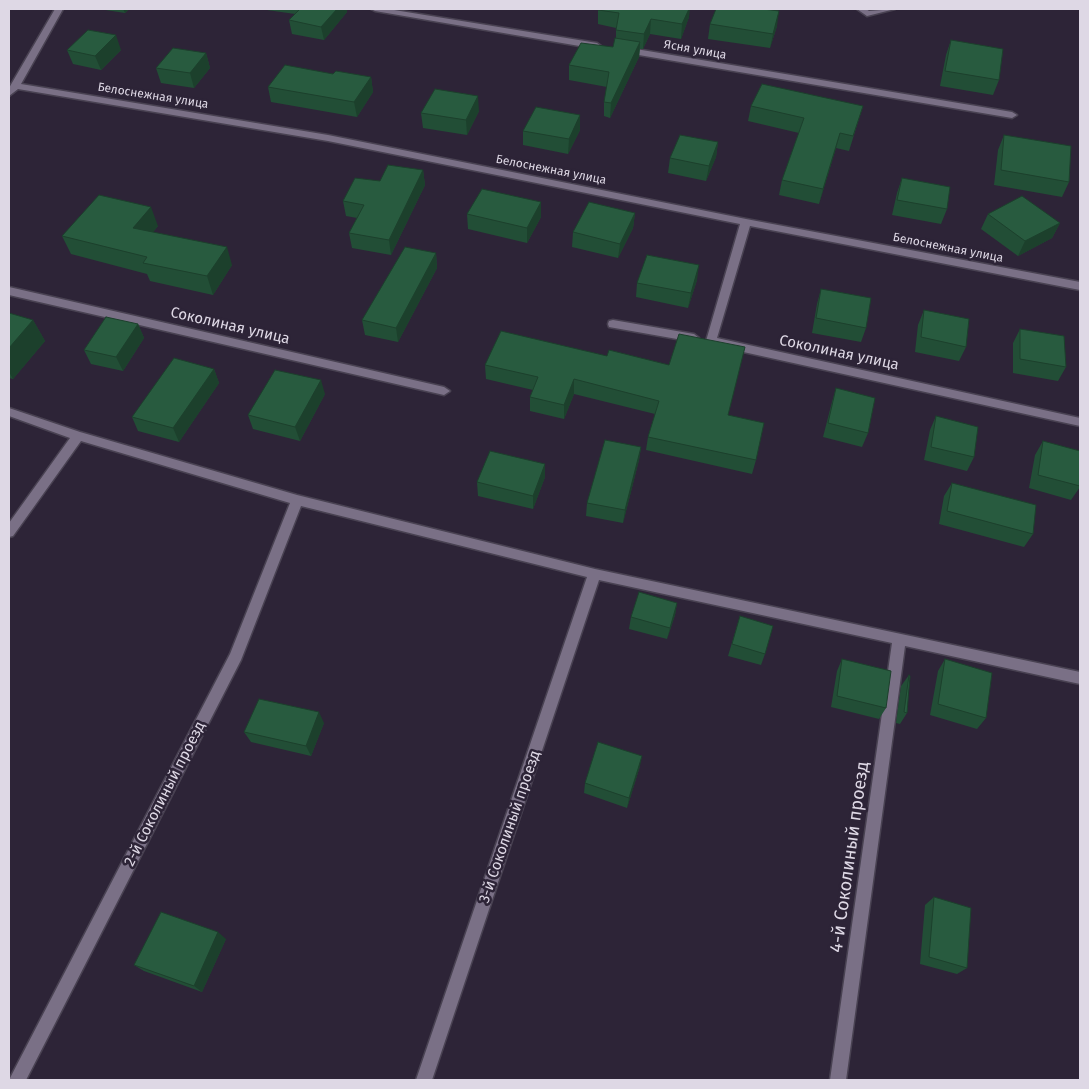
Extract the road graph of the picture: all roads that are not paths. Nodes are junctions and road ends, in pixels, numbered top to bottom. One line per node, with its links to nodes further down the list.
1 (59, 9): 5 (street)
2 (375, 9): 6 (street, Ясня улица)
3 (861, 9): 4 (street)
4 (891, 9)
5 (12, 89): 7 (street, Белоснежная улица)
6 (1012, 116)
7 (746, 222): 8 (street, Белоснежная улица); 11 (street)
8 (1080, 286)
9 (9, 291): 12 (street, Соколиная улица)
10 (612, 324): 11 (street, Соколиная улица)
11 (711, 341): 14 (street, Соколиная улица)
12 (444, 391)
13 (9, 412): 15 (street)
14 (1080, 422)
15 (78, 436): 16 (street); 17 (street)
16 (297, 500): 18 (street); 21 (street, 2-й Соколиный проезд)
17 (9, 532)
18 (595, 574): 19 (street); 22 (street, 3-й Соколиный проезд)
19 (900, 640): 20 (street); 23 (street, 4-й Соколиный проезд)
20 (1080, 678)
21 (17, 1080)
22 (424, 1080)
23 (838, 1080)

